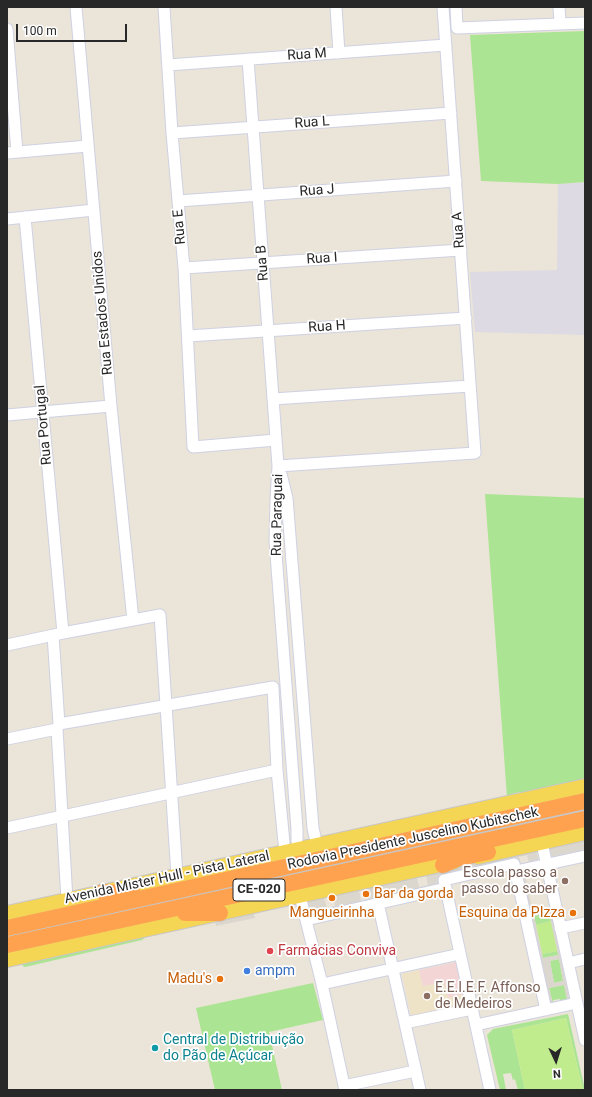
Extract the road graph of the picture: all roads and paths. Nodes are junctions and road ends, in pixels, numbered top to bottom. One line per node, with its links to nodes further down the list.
1 (76, 7): 17 (street, Rua Estados Unidos)
2 (164, 7): 13 (street, Rua E)
3 (336, 7): 11 (street)
4 (443, 7): 10 (street, Rua A)
5 (456, 7): 7 (street)
6 (559, 7): 7 (street)
7 (560, 23): 8 (street)
8 (585, 23)
9 (7, 29): 18 (street)
10 (446, 45): 11 (street, Rua M); 14 (street, Rua A)
11 (339, 53): 12 (street, Rua M)
12 (248, 59): 13 (street, Rua M); 15 (street, Rua B)
13 (168, 65): 16 (street, Rua E)
14 (451, 113): 15 (street, Rua L); 19 (street, Rua A)
15 (253, 127): 16 (street, Rua L); 20 (street, Rua B)
16 (172, 133): 21 (street, Rua E)
17 (88, 146): 18 (street); 22 (street, Rua Estados Unidos)
18 (12, 153)
19 (456, 181): 20 (street, Rua J); 25 (street, Rua A)
20 (258, 195): 21 (street, Rua J); 26 (street, Rua B)
21 (178, 201): 27 (street, Rua E)
22 (94, 210): 23 (street); 33 (street, Rua Estados Unidos)
23 (25, 217): 24 (street); 34 (street, Rua Portugal)
24 (7, 219)
25 (460, 250): 26 (street, Rua I); 28 (street, Rua A)
26 (263, 263): 27 (street, Rua I); 29 (street, Rua B)
27 (184, 268): 30 (street, Rua E)
28 (466, 318): 29 (street, Rua H); 31 (street, Rua A)
29 (268, 331): 30 (street, Rua H); 32 (street, Rua B)
30 (188, 336): 36 (street, Rua E)
31 (470, 386): 32 (street); 37 (street, Rua A)
32 (273, 399): 36 (street, Rua B)
33 (111, 406): 34 (street); 38 (street, Rua Estados Unidos)
34 (42, 412): 35 (street); 39 (street, Rua Portugal)
35 (7, 415)
36 (276, 440): 37 (street, Rua B)
37 (278, 466): 57 (street, Rua Paraguai); 58 (street, Rua Paraguai)
38 (133, 620): 39 (street); 41 (street)
39 (58, 634): 40 (street); 42 (street, Rua Portugal)
40 (7, 645)
41 (166, 705): 42 (street); 44 (street); 47 (street)
42 (58, 726): 43 (street); 50 (street, Rua Portugal)
43 (7, 739)
44 (277, 770): 47 (street); 58 (street)
45 (585, 786): 57 (main road, Avenida Mister Hull - Pista Lateral)
46 (585, 790): 49 (highway)
47 (171, 793): 50 (street); 63 (street)
48 (585, 801): 49 (highway, Rodovia Presidente Juscelino Kubitschek / CE-020)
49 (530, 814): 51 (highway, Rodovia Presidente Juscelino Kubitschek / CE-020); 56 (highway)
50 (63, 816): 53 (street); 68 (street, Rua Portugal)
51 (508, 818): 55 (highway); 66 (highway, Rodovia Presidente Juscelino Kubitschek / CE-020)
52 (585, 819): 56 (highway, Rodovia Presidente Juscelino Kubitschek / CE-020)
53 (7, 828)
54 (585, 833): 56 (main road)
55 (512, 835): 56 (highway, Rodovia Presidente Juscelino Kubitschek / CE-020); 61 (highway); 71 (highway, Rodovia Presidente Juscelino Kubitschek / CE-020)
56 (538, 837): 60 (street); 61 (main road)
57 (317, 846): 58 (main road, Avenida Mister Hull - Pista Lateral)
58 (291, 851): 63 (main road, Avenida Mister Hull - Pista Lateral)
59 (585, 856): 60 (street)
60 (546, 864): 62 (street); 76 (street)
61 (443, 865): 67 (main road)
62 (516, 871): 64 (street); 86 (street)
63 (177, 876): 65 (main road, Avenida Mister Hull - Pista Lateral)
64 (446, 888): 69 (street); 78 (street)
65 (103, 892): 66 (highway); 68 (main road, Avenida Mister Hull - Pista Lateral)
66 (161, 894): 75 (highway, Rodovia Presidente Juscelino Kubitschek / CE-020)
67 (300, 896): 72 (main road); 73 (street)
68 (67, 900): 70 (main road, Avenida Mister Hull - Pista Lateral)
69 (378, 904): 73 (street); 82 (street)
70 (7, 913)
71 (158, 913): 72 (highway); 77 (highway, Rodovia Presidente Juscelino Kubitschek / CE-020)
72 (220, 914): 80 (main road)
73 (306, 920): 83 (street)
74 (585, 923): 76 (street)
75 (7, 928)
76 (560, 928): 81 (street)
77 (7, 945)
78 (460, 954): 82 (street); 85 (street)
79 (585, 959): 81 (street)
80 (7, 960)
81 (568, 962): 84 (street)
82 (393, 968): 83 (street); 87 (street)
83 (322, 984): 91 (street)
84 (577, 1003): 86 (street); 89 (street)
85 (472, 1009): 87 (street); 88 (street)
86 (546, 1010): 88 (street)
87 (405, 1024): 90 (street)
88 (476, 1025): 93 (street)
89 (584, 1032)
90 (416, 1071): 91 (street); 92 (street)
91 (345, 1088)
92 (420, 1090)
93 (490, 1090)

